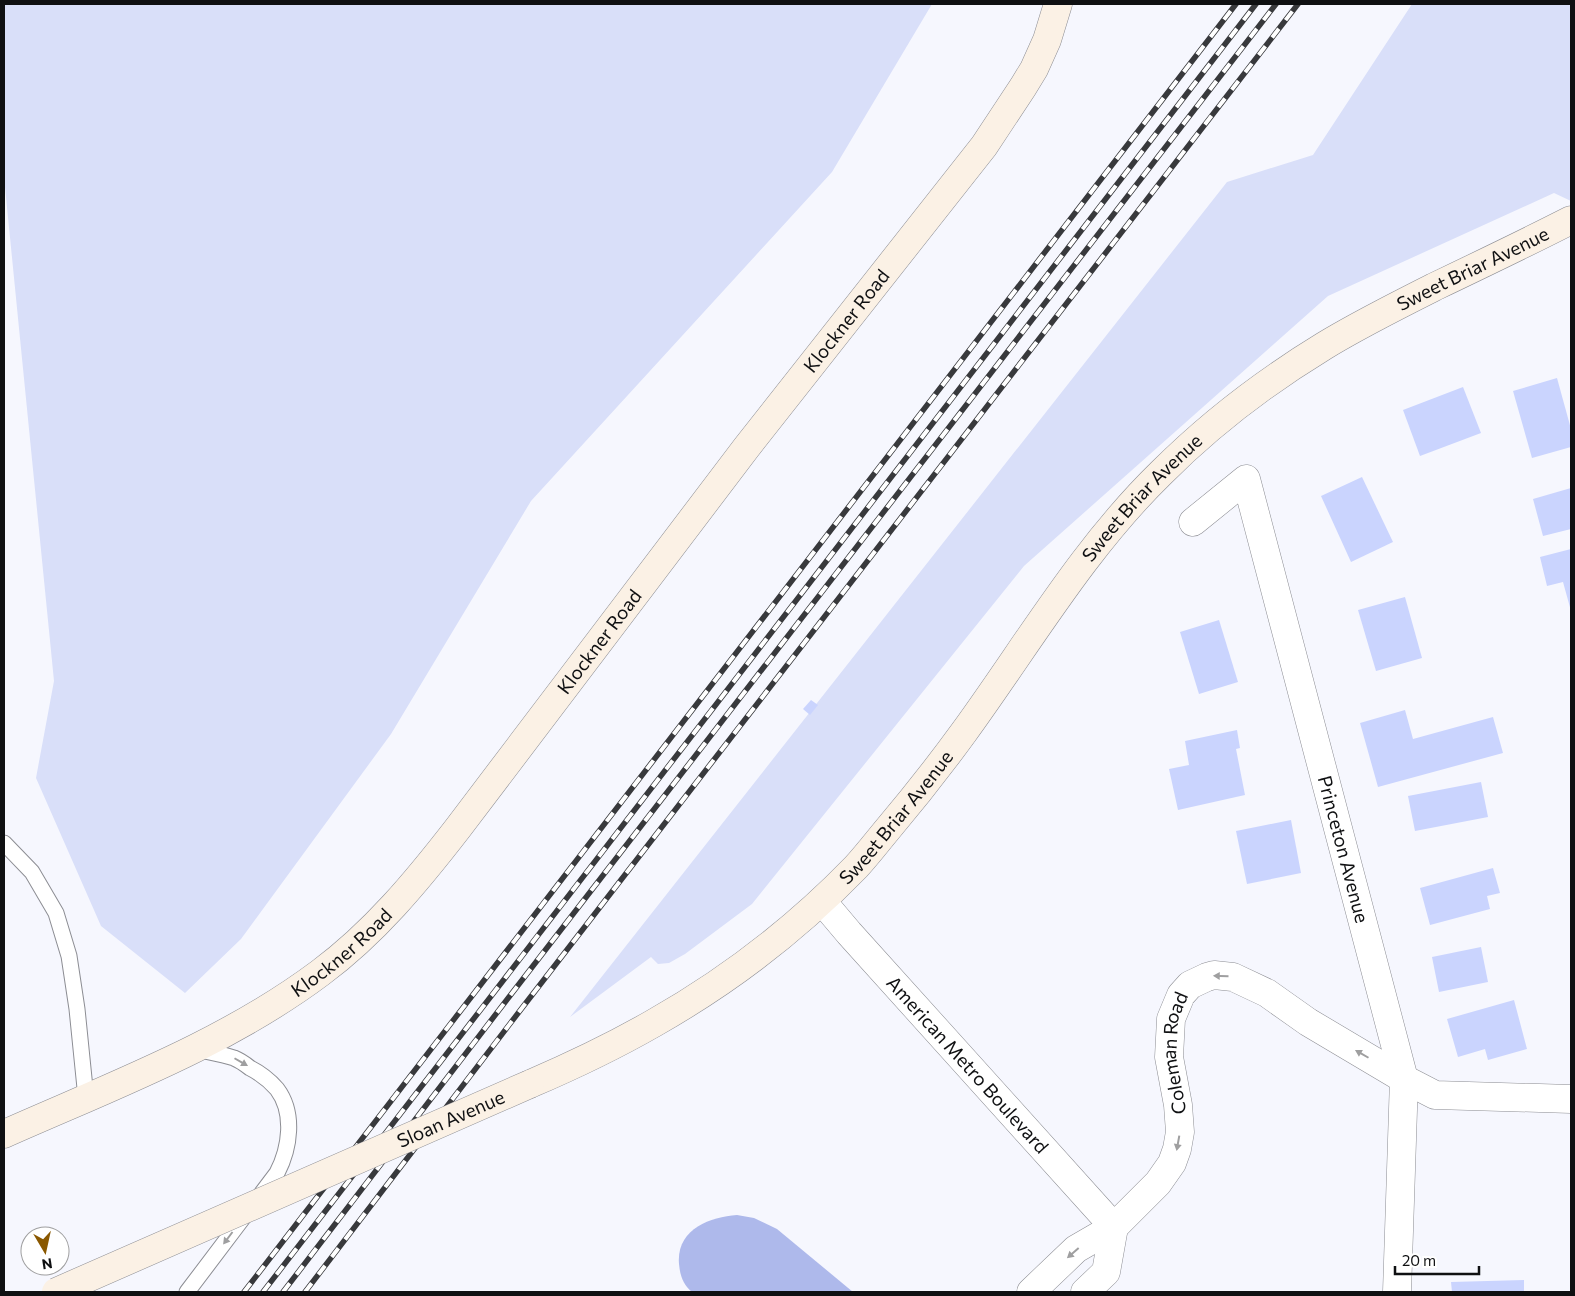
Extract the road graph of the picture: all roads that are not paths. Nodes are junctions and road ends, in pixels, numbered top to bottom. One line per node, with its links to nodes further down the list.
1 (1058, 4): 6 (main road, Klockner Road)
2 (1571, 220): 5 (main road, Sweet Briar Avenue)
3 (1193, 522): 7 (street, Princeton Avenue)
4 (4, 843): 8 (lane)
5 (822, 901): 11 (street, American Metro Boulevard); 12 (main road, Sloan Avenue, bridge)
6 (195, 1048): 8 (main road, Klockner Road); 13 (lane, one-way to 13)
7 (1404, 1079): 9 (street, Coleman Road); 11 (street, Coleman Road, one-way to 11); 16 (street, Princeton Avenue)
8 (86, 1098): 10 (main road, Klockner Road)
9 (1571, 1099)
10 (4, 1134)
11 (1114, 1227): 14 (street, one-way to 14); 15 (street)
12 (56, 1292)
13 (187, 1292)
14 (1031, 1292)
15 (1085, 1292)
16 (1397, 1292)

